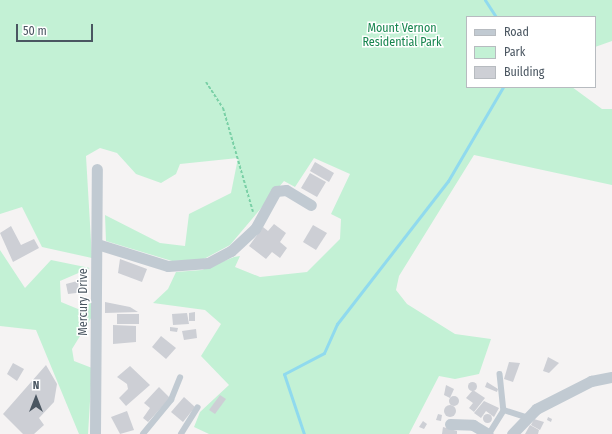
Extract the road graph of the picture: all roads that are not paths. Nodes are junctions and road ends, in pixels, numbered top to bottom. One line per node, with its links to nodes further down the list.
1 (97, 169): 3 (street, Mercury Drive)
2 (311, 205): 3 (street)
3 (97, 244): 11 (street, Mercury Drive)
4 (500, 374): 8 (lane)
5 (612, 377): 9 (street)
6 (180, 378): 12 (lane)
7 (197, 408): 13 (lane)
8 (504, 410): 9 (lane); 14 (lane)
9 (524, 417): 15 (street)
10 (450, 424): 14 (street)
11 (95, 434)
12 (143, 434)
13 (182, 434)
14 (489, 434)
15 (512, 434)

